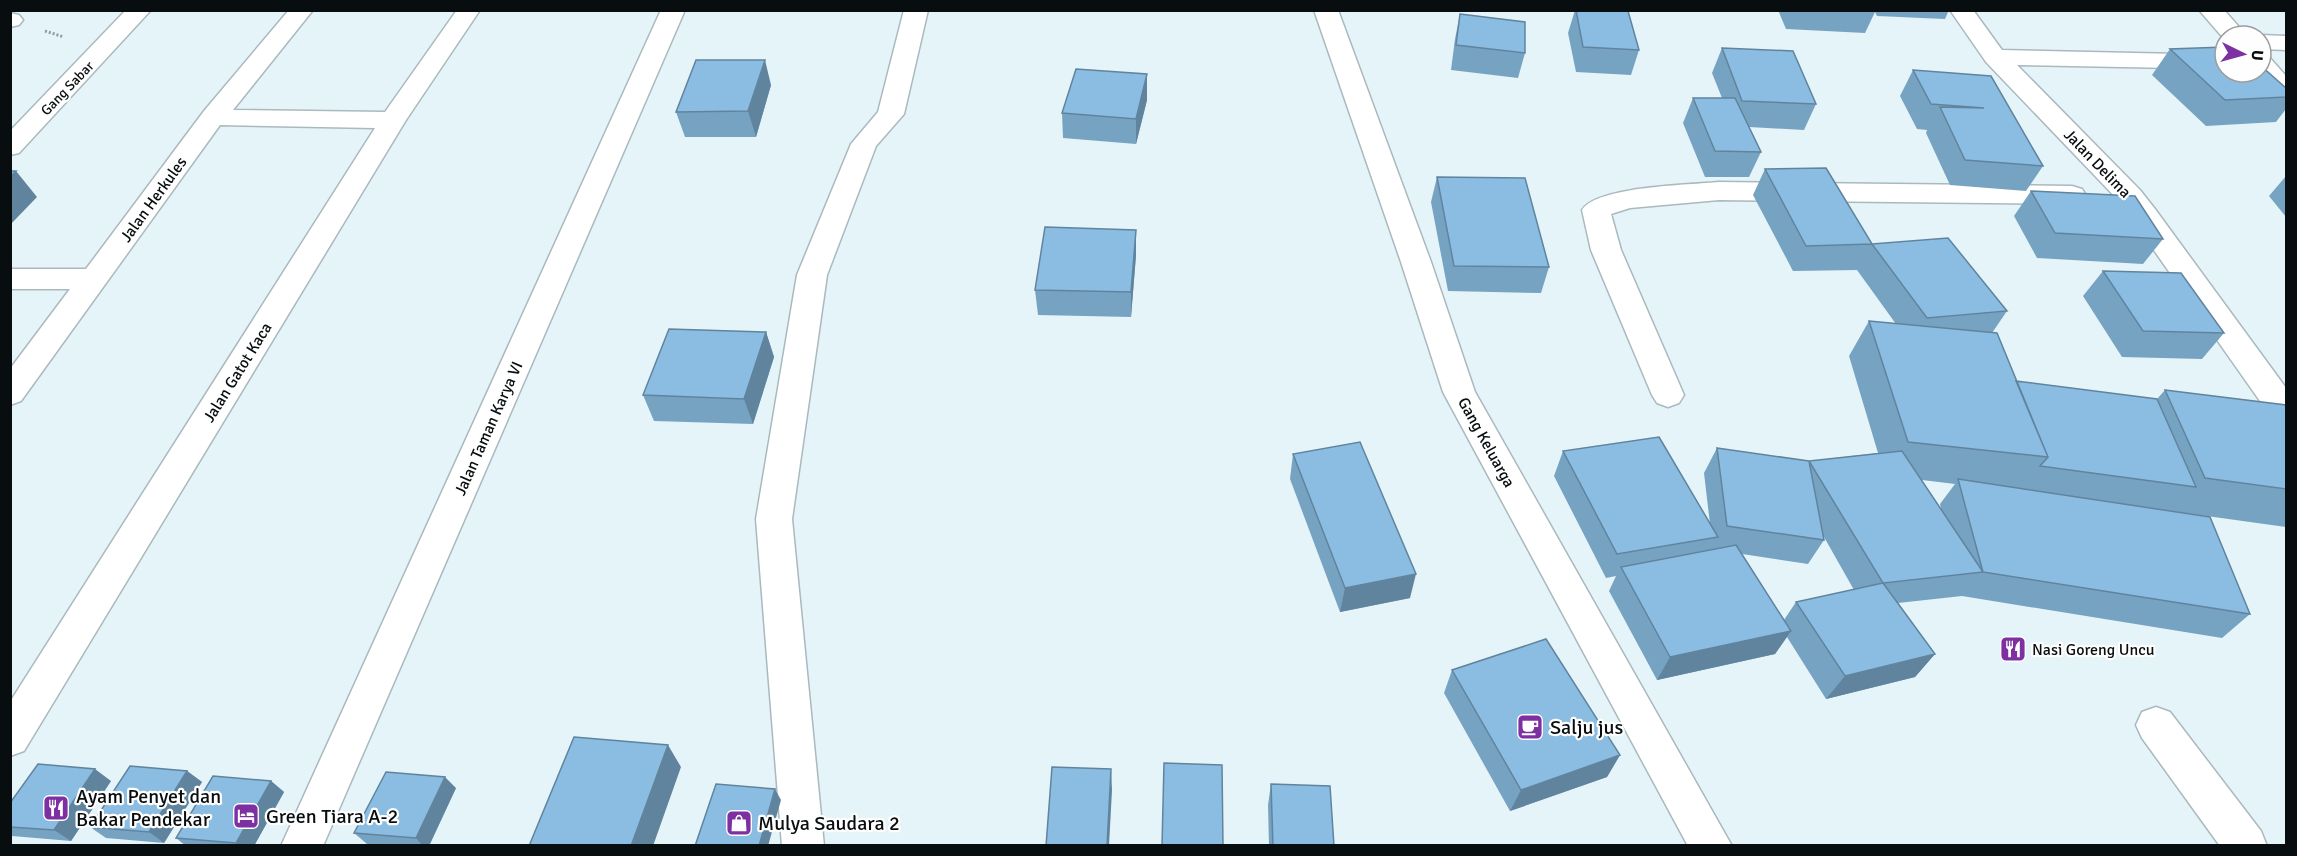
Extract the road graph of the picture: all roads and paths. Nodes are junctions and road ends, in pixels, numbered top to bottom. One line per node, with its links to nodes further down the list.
1 (140, 10): 11 (street)
2 (302, 10): 16 (street, Jalan Herkules)
3 (469, 10): 17 (street, Jalan Gatot Kaca)
4 (673, 10): 28 (street, Jalan Taman Karya VI)
5 (916, 10): 29 (street)
6 (1326, 10): 30 (street, Gang Keluarga)
7 (1961, 10): 12 (street, Jalan Delima)
8 (2210, 10): 9 (street)
9 (2223, 24)
10 (76, 41): 11 (street, Gang Sabar)
11 (103, 50): 18 (street, Gang Sabar)
12 (1995, 57): 13 (street); 19 (street, Jalan Delima)
13 (2213, 62)
14 (2273, 76): 15 (street)
15 (2286, 90)
16 (213, 117): 17 (street); 21 (street, Jalan Herkules)
17 (393, 120): 27 (street, Jalan Gatot Kaca)
18 (10, 147)
19 (2130, 196): 23 (street); 25 (street, Jalan Delima)
20 (10, 279): 21 (street)
21 (94, 279): 22 (street, Jalan Herkules)
22 (10, 393)
23 (1668, 395)
24 (2248, 405): 25 (street)
25 (2285, 409)
26 (2156, 725): 31 (street)
27 (10, 738)
28 (302, 846)
29 (803, 846)
30 (1711, 846)
31 (2246, 846)

